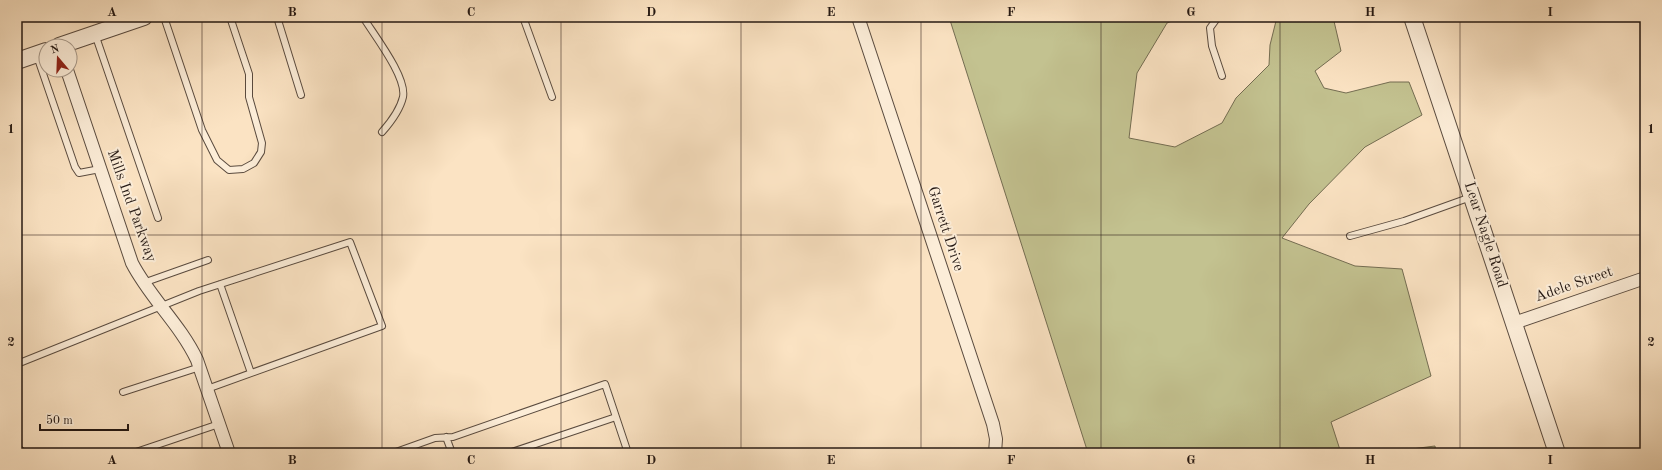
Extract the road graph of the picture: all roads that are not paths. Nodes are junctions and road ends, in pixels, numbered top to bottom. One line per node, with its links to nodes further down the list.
1 (144, 17): 10 (street)
2 (164, 17): 3 (lane)
3 (230, 17)
4 (277, 17): 17 (lane)
5 (363, 17): 19 (lane)
6 (523, 17): 18 (lane)
7 (858, 17): 46 (street, Garrett Drive)
8 (1218, 17): 14 (lane)
9 (1412, 17): 21 (street, Lear Nagle Road)
10 (95, 34): 11 (street); 22 (lane)
11 (78, 40)
12 (38, 53): 13 (street)
13 (17, 61)
14 (1222, 76)
15 (49, 78): 20 (lane)
16 (70, 78): 20 (street, Mills Ind Parkway)
17 (301, 95)
18 (552, 97)
19 (382, 132)
20 (100, 170): 26 (street, Mills Ind Parkway)
21 (1472, 196): 23 (lane); 29 (street, Lear Nagle Road)
22 (158, 218)
23 (1350, 236)
24 (208, 260): 26 (lane)
25 (1645, 278): 29 (street, Adele Street)
26 (143, 283): 28 (street, Mills Ind Parkway)
27 (220, 284): 28 (lane); 32 (lane); 32 (lane)
28 (161, 307): 30 (lane); 31 (street, Mills Ind Parkway)
29 (1514, 323): 47 (street, Lear Nagle Road)
30 (17, 364)
31 (200, 367): 33 (street, Mills Ind Parkway); 34 (lane)
32 (251, 373): 33 (lane)
33 (207, 388): 36 (street, Mills Ind Parkway)
34 (124, 392)
35 (616, 417): 37 (lane); 44 (lane); 45 (lane)
36 (219, 424): 40 (lane); 41 (street, Mills Ind Parkway)
37 (446, 437): 42 (lane); 43 (lane)
38 (17, 447): 39 (lane)
39 (24, 453)
40 (132, 453)
41 (229, 453)
42 (393, 453)
43 (452, 453)
44 (509, 453)
45 (628, 453)
46 (995, 453)
47 (1557, 453)

